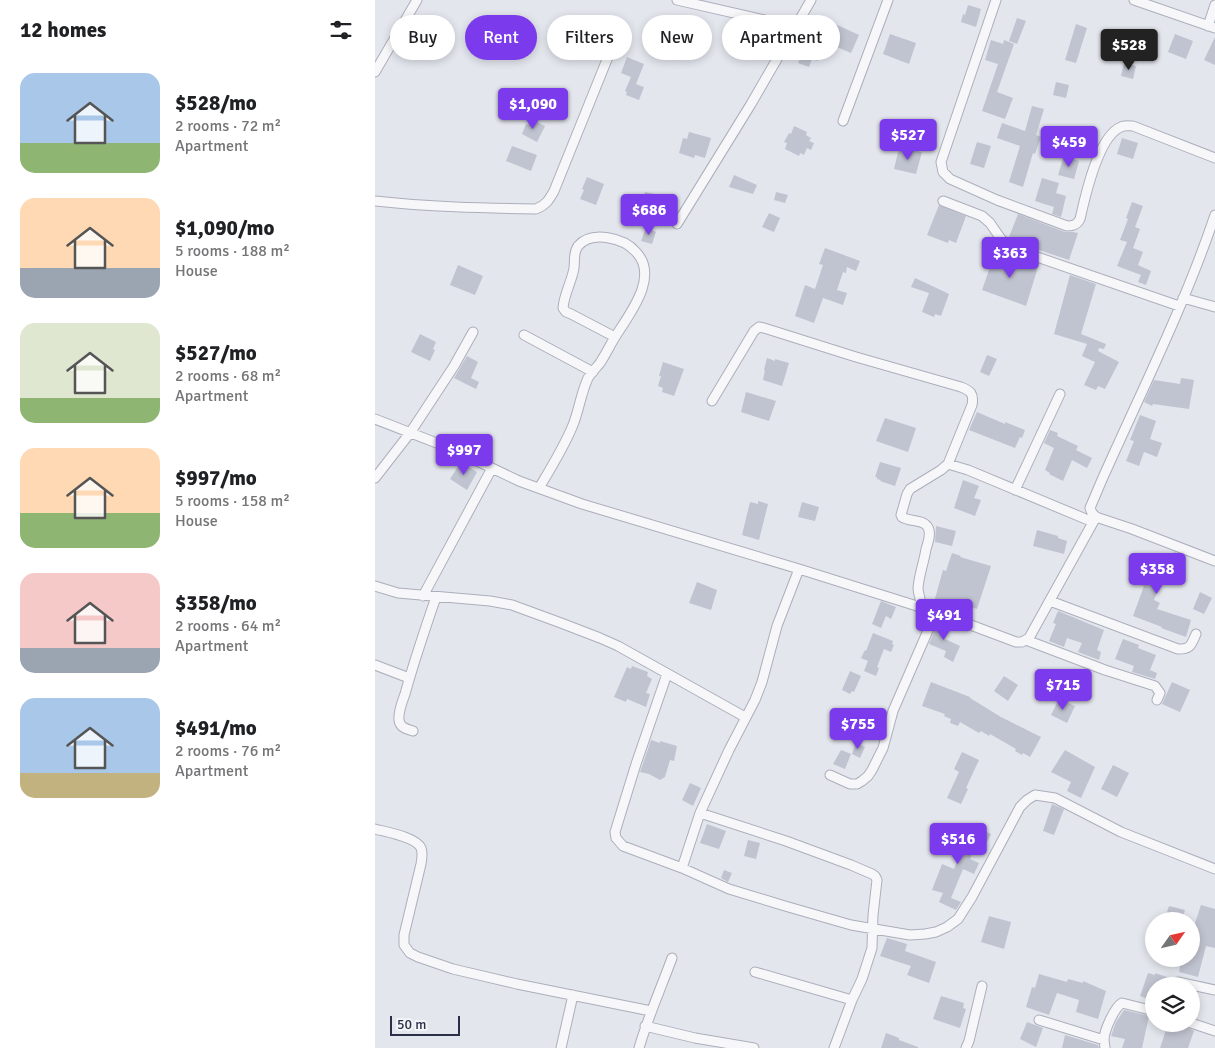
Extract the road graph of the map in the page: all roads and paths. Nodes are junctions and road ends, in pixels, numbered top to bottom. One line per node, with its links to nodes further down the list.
1 (417, 0): 13 (street)
2 (677, 0): 8 (street)
3 (811, 0): 9 (street)
4 (888, 0): 14 (street)
5 (996, 0): 15 (street)
6 (1134, 0): 10 (street)
7 (1215, 5): 10 (street)
8 (743, 15)
9 (802, 15)
10 (1212, 27)
11 (607, 60): 16 (street)
12 (776, 60): 19 (street)
13 (375, 72)
14 (843, 121)
15 (1215, 158)
16 (375, 201)
17 (943, 201): 20 (street)
18 (1215, 215): 20 (street)
19 (677, 224)
20 (1181, 302): 21 (street); 35 (street)
21 (1215, 307)
22 (473, 332): 29 (street)
23 (524, 334): 25 (street)
24 (615, 337): 24 (street); 25 (street)
25 (593, 372): 33 (street)
26 (1061, 394): 34 (street)
27 (712, 401): 30 (street)
28 (375, 419): 29 (street)
29 (410, 433): 31 (street); 32 (street)
30 (948, 464): 34 (street); 42 (street)
31 (492, 468): 33 (street); 39 (street)
32 (375, 478)
33 (539, 488): 37 (street)
34 (1015, 490): 35 (street)
35 (1095, 520): 36 (street); 41 (street)
36 (1215, 562)
37 (799, 569): 42 (street); 50 (street)
38 (375, 586): 39 (street)
39 (423, 596): 40 (street)
40 (436, 597): 47 (street); 48 (street)
41 (1050, 600): 44 (street); 45 (street)
42 (921, 607): 43 (street)
43 (936, 612): 45 (street); 52 (street)
44 (1196, 634)
45 (1026, 640): 49 (street)
46 (375, 665): 48 (street)
47 (667, 674): 50 (street); 55 (street)
48 (409, 678): 51 (street)
49 (1157, 700)
50 (745, 717): 53 (street)
51 (413, 731)
52 (830, 775)
53 (700, 813): 55 (street); 57 (street)
54 (375, 829): 63 (street)
55 (682, 868): 57 (street)
56 (1215, 869): 57 (street)
57 (873, 928): 64 (street)
58 (672, 958): 66 (street)
59 (755, 972): 64 (street)
60 (982, 986): 76 (street)
61 (1200, 987): 62 (street)
62 (1215, 990)
63 (573, 995): 66 (street); 72 (street)
64 (852, 1000): 75 (street)
65 (1145, 1009): 71 (street)
66 (651, 1011): 68 (street)
67 (1039, 1020): 71 (street)
68 (645, 1026): 73 (street); 74 (street)
69 (1200, 1026): 70 (street)
70 (1215, 1031)
71 (1105, 1044)
72 (561, 1048)
73 (639, 1048)
74 (754, 1048)
75 (834, 1048)
76 (966, 1048)

